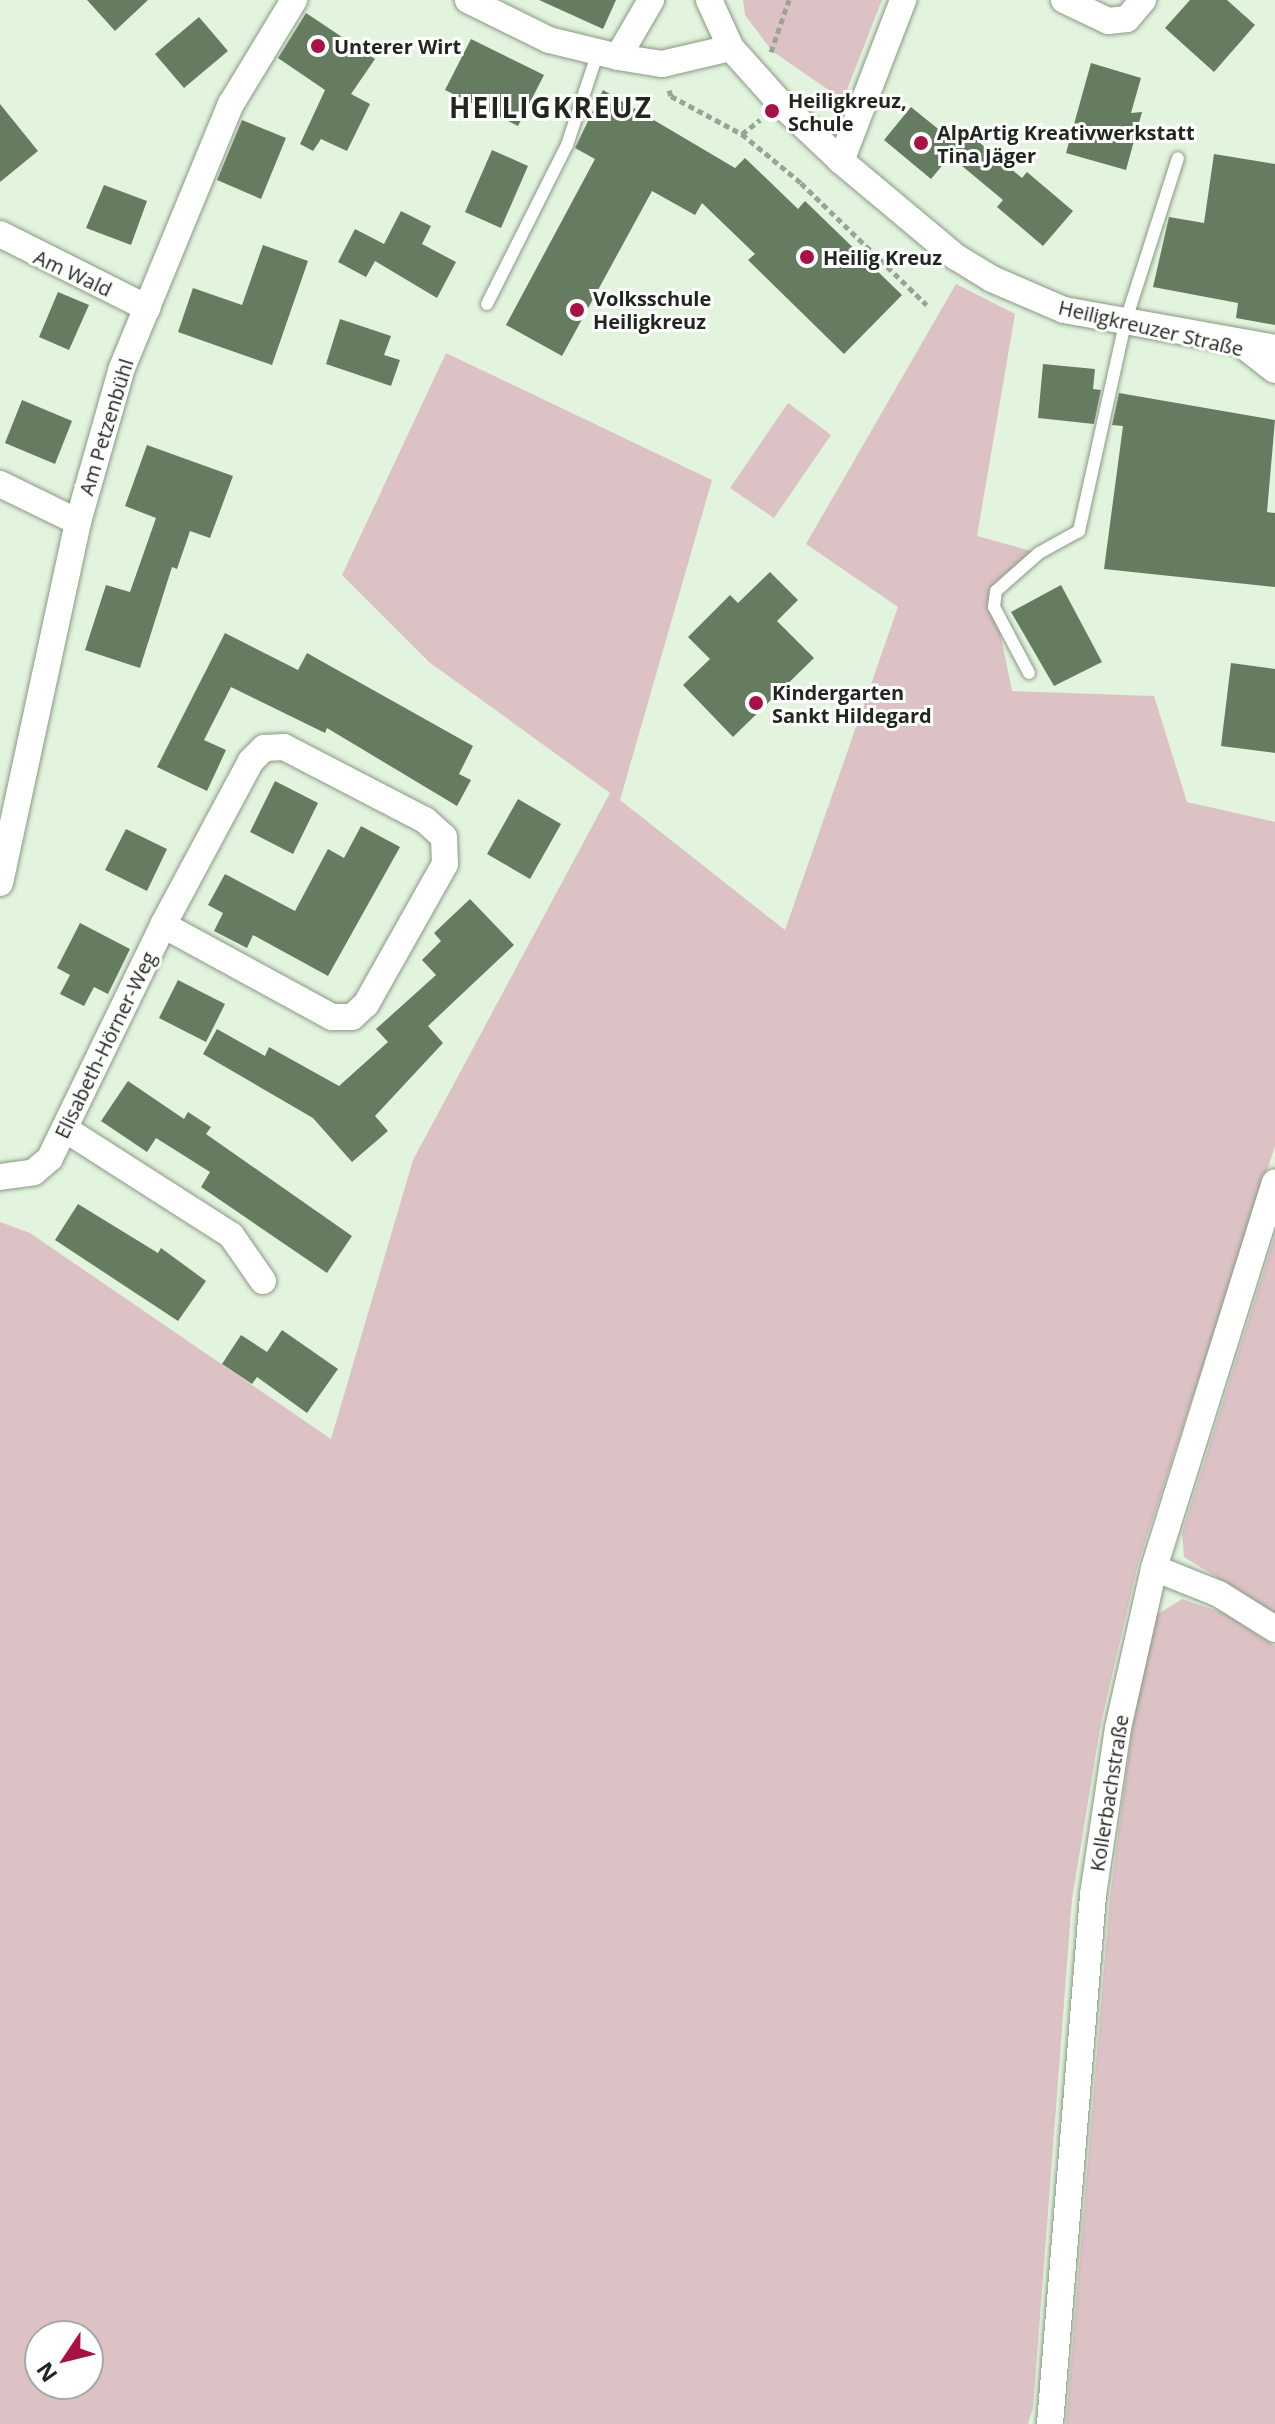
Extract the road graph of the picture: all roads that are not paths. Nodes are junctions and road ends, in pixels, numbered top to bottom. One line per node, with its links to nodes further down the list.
1 (294, 0): 14 (street, Am Petzenbühl)
2 (468, 0): 9 (street)
3 (651, 0): 9 (street)
4 (709, 0): 8 (street, Heiligkreuzer Straße)
5 (903, 0): 11 (street)
6 (1064, 0): 7 (street)
7 (1143, 0)
8 (731, 48): 9 (street); 11 (street, Heiligkreuzer Straße)
9 (608, 54): 13 (lane)
10 (1178, 158): 15 (lane)
11 (841, 161): 15 (street, Heiligkreuzer Straße)
12 (0, 234): 14 (street, Am Wald)
13 (487, 304)
14 (147, 308): 20 (street, Am Petzenbühl)
15 (1125, 323): 16 (street, Heiligkreuzer Straße); 21 (lane)
16 (1244, 346): 17 (street); 18 (street, Heiligkreuzer Straße)
17 (1275, 348)
18 (1275, 370)
19 (0, 484): 20 (street)
20 (78, 522): 22 (street, Am Petzenbühl)
21 (1029, 673)
22 (0, 883)
23 (163, 925): 23 (street, Elisabeth-Hörner-Weg); 24 (street, Elisabeth-Hörner-Weg)
24 (65, 1129): 25 (street, Elisabeth-Hörner-Weg); 27 (street)
25 (0, 1177)
26 (1275, 1183): 28 (street, Kollerbachstraße)
27 (263, 1281)
28 (1154, 1568): 29 (street); 30 (street, Kollerbachstraße)
29 (1275, 1629)
30 (1050, 2424)

